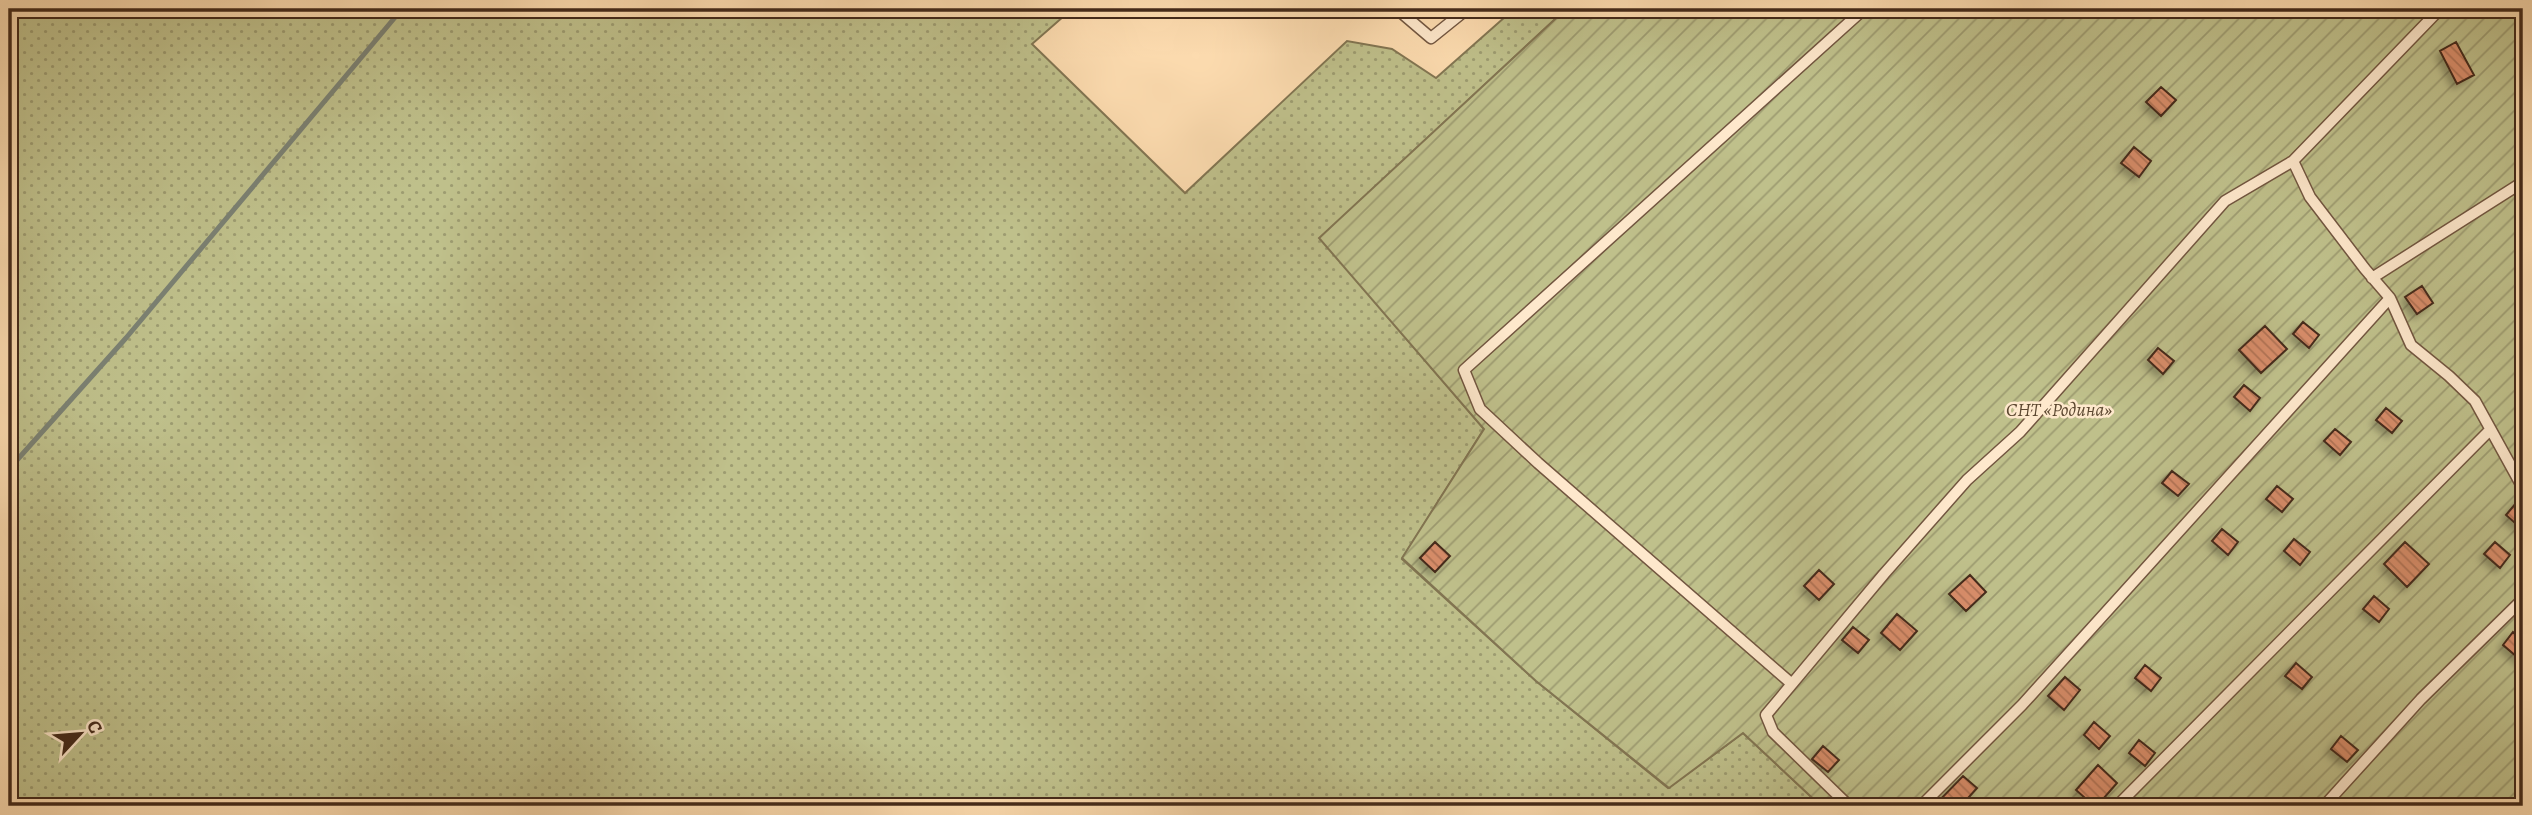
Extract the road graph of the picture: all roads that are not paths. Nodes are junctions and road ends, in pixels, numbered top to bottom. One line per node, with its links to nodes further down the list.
1 (1397, 9): 2 (lane)
2 (1467, 9)
3 (1864, 9): 12 (lane)
4 (2440, 9): 5 (lane)
5 (2293, 161): 7 (lane); 12 (lane)
6 (2523, 182): 7 (lane)
7 (2372, 278): 8 (lane)
8 (2390, 298): 9 (lane); 14 (lane)
9 (2490, 430): 10 (lane); 15 (lane)
10 (2523, 488)
11 (2523, 599): 16 (lane)
12 (1792, 684): 13 (lane)
13 (1849, 806)
14 (1921, 806)
15 (2117, 806)
16 (2324, 806)

